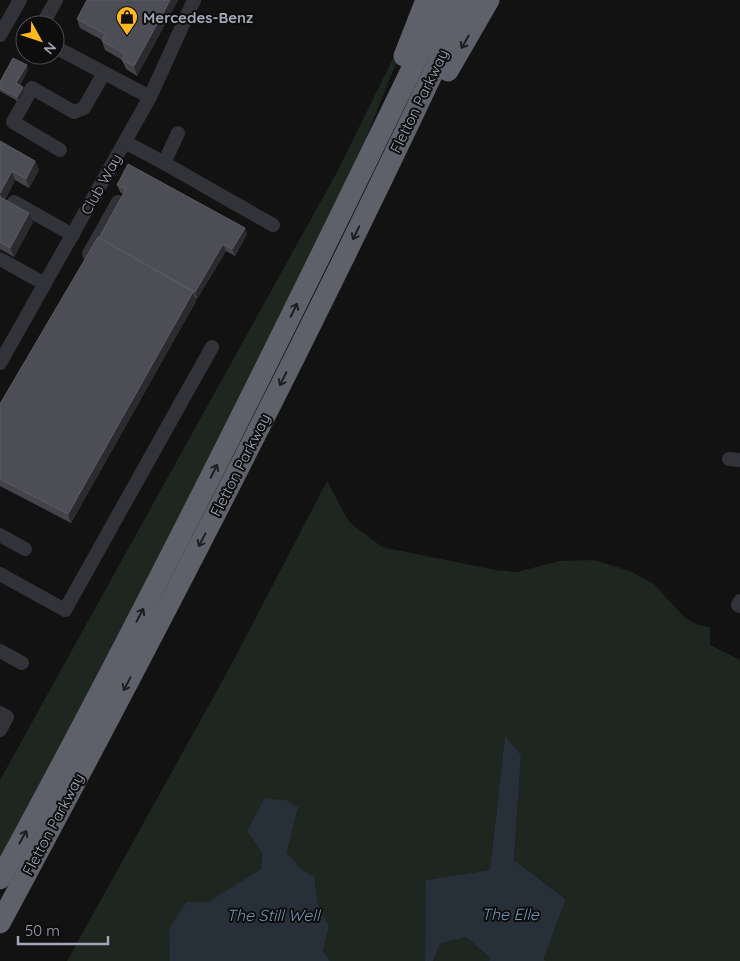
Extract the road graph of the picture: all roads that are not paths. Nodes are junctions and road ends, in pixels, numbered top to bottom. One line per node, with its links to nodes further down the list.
1 (20, 0): 9 (street)
2 (56, 0): 8 (street)
3 (194, 0): 12 (street, Club Way)
4 (426, 0): 19 (highway)
5 (445, 0): 19 (highway, Fletton Parkway)
6 (468, 0): 20 (highway, Fletton Parkway)
7 (489, 0): 20 (highway, one-way to 20)
8 (48, 15)
9 (0, 35)
10 (65, 53): 11 (street)
11 (104, 73): 12 (street); 15 (street)
12 (150, 97): 14 (street, Club Way)
13 (178, 133): 16 (street)
14 (125, 142): 16 (street); 22 (street, Club Way)
15 (60, 150)
16 (164, 163): 21 (street)
17 (14, 202): 22 (street)
18 (118, 202): 24 (street)
19 (347, 204): 37 (highway, Fletton Parkway, one-way to 19)
20 (366, 212): 38 (highway, Fletton Parkway, one-way to 38)
21 (273, 224)
22 (73, 234): 25 (street, Club Way)
23 (0, 259): 25 (street)
24 (84, 263)
25 (45, 284): 27 (street, Club Way)
26 (212, 347): 30 (street)
27 (0, 364)
28 (0, 535): 29 (street)
29 (25, 549)
30 (0, 574)
31 (740, 601): 32 (street)
32 (740, 606)
33 (0, 651): 34 (street)
34 (22, 663)
35 (0, 713): 36 (street)
36 (0, 730)
37 (0, 879)
38 (0, 922)

